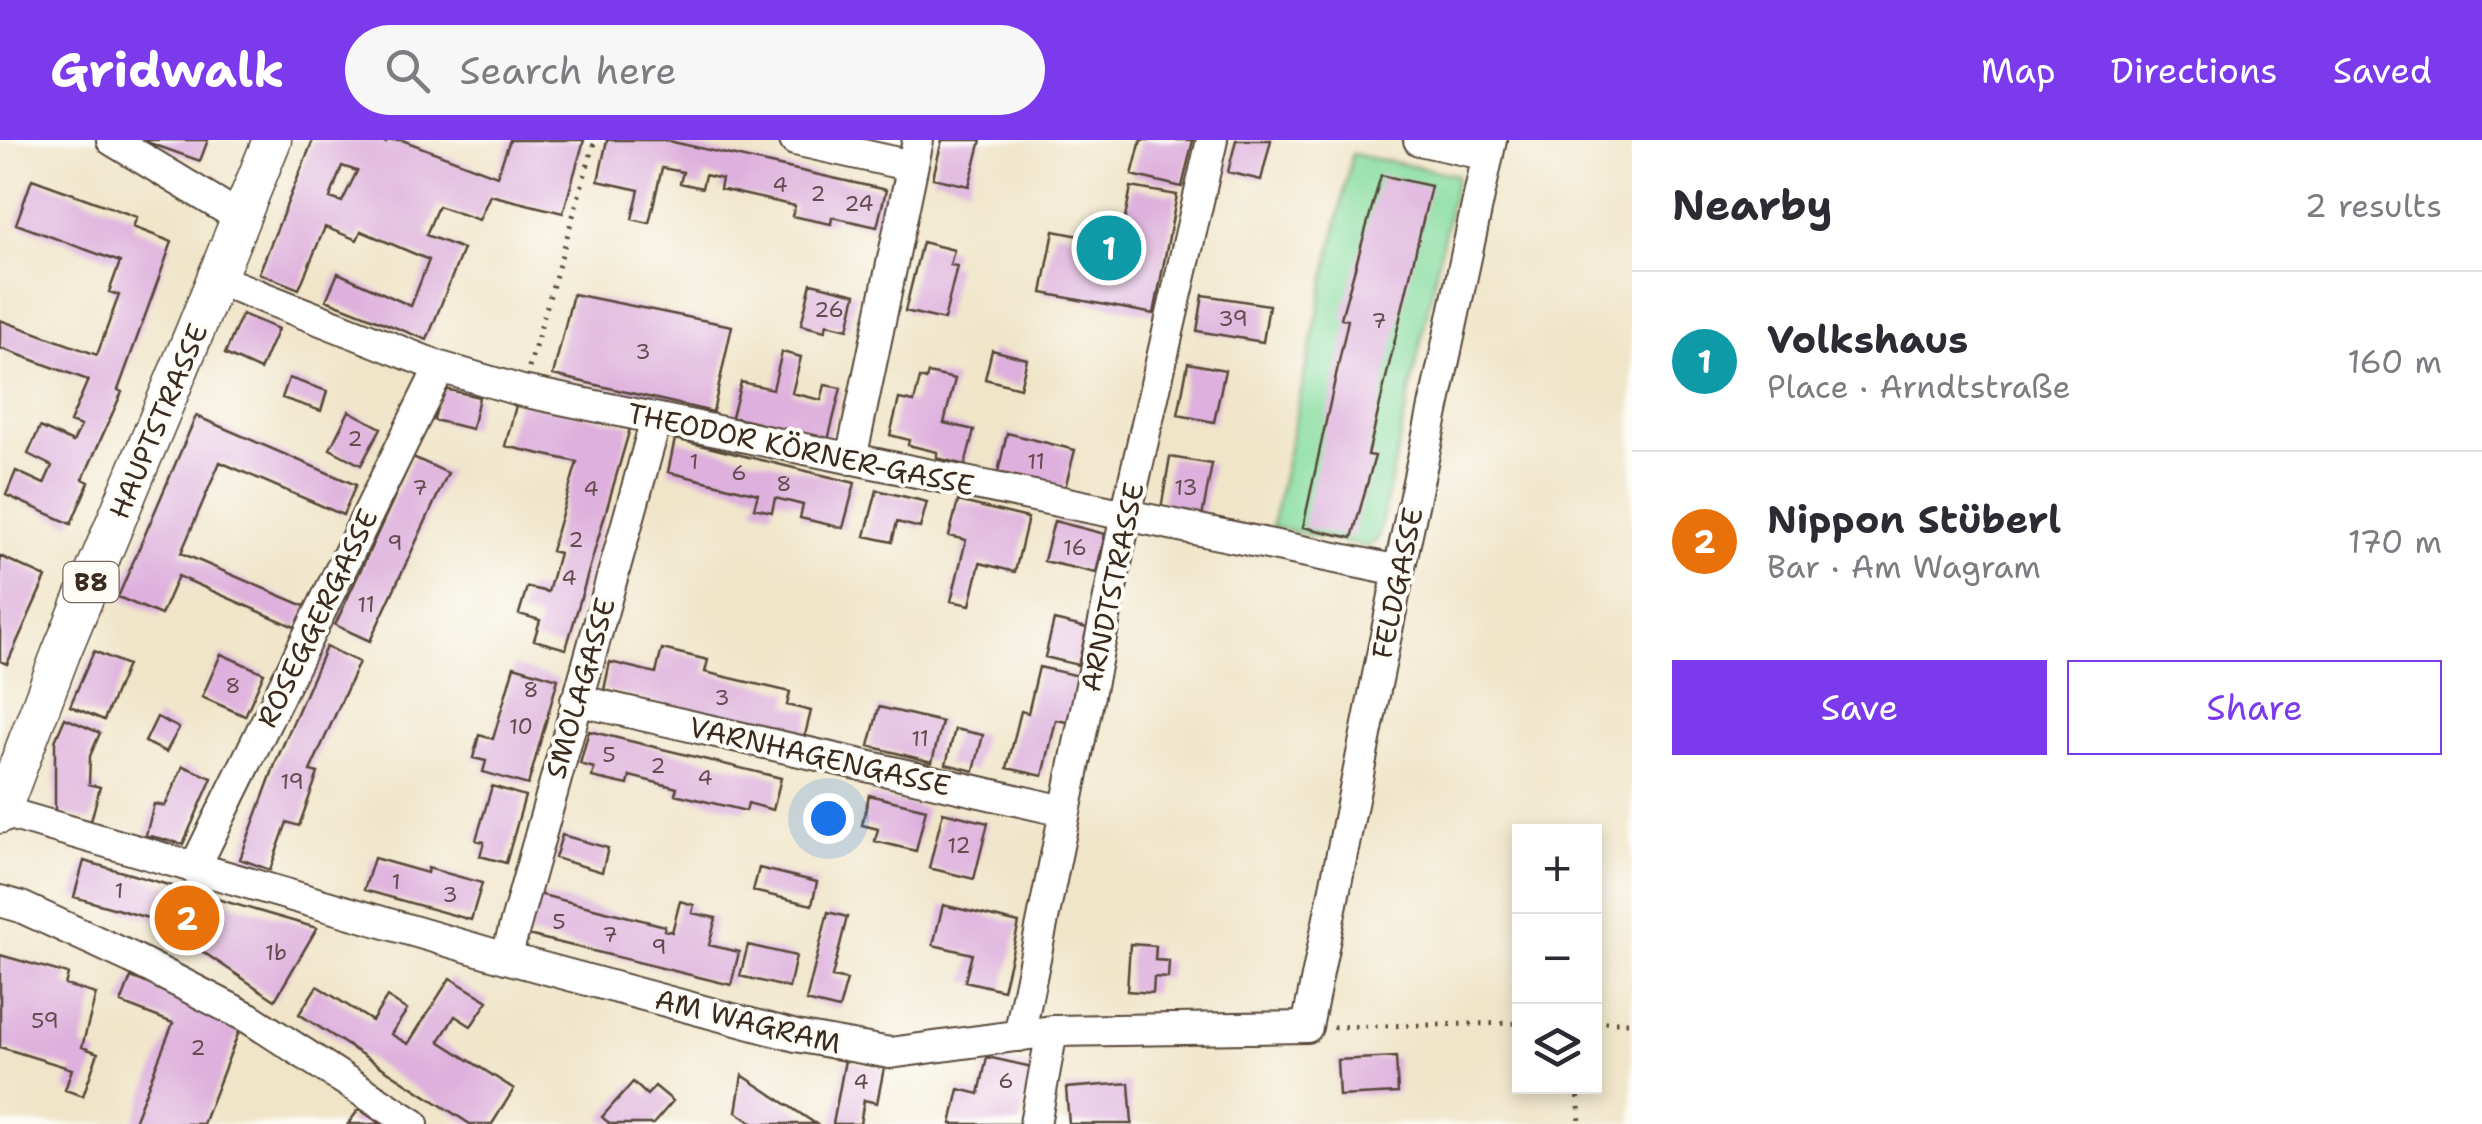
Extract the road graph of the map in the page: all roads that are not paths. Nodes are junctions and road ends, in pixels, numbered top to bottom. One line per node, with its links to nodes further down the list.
1 (112, 140): 8 (street)
2 (272, 140): 8 (main road, HAUPTSTRASSE / B8)
3 (795, 140): 7 (street)
4 (1212, 140): 13 (street, ARNDTSTRASSE)
5 (1419, 140): 6 (street)
6 (1490, 147): 14 (street, FELDGASSE)
7 (915, 153): 12 (street)
8 (241, 218): 9 (main road, HAUPTSTRASSE / B8)
9 (216, 278): 10 (street, THEODOR KÖRNER-GASSE); 16 (main road, HAUPTSTRASSE / B8)
10 (440, 367): 11 (street, THEODOR KÖRNER-GASSE); 18 (street, ROSEGGERGASSE)
11 (656, 420): 12 (street, THEODOR KÖRNER-GASSE); 15 (street, SMOLAGASSE)
12 (851, 459): 13 (street, THEODOR KÖRNER-GASSE)
13 (1126, 515): 14 (street, THEODOR KÖRNER-GASSE); 17 (street, ARNDTSTRASSE)
14 (1399, 572): 21 (street, FELDGASSE)
15 (576, 700): 17 (street, VARNHAGENGASSE); 20 (street, SMOLAGASSE)
16 (0, 812): 18 (street, AM WAGRAM)
17 (1064, 812): 23 (street, ARNDTSTRASSE)
18 (194, 869): 20 (street, AM WAGRAM)
19 (0, 902): 24 (street)
20 (506, 958): 23 (street, AM WAGRAM)
21 (1307, 1028): 22 (street, AM WAGRAM)
22 (1052, 1031): 23 (street, AM WAGRAM); 25 (street)
23 (1019, 1036)
24 (413, 1124)
25 (1035, 1124)

